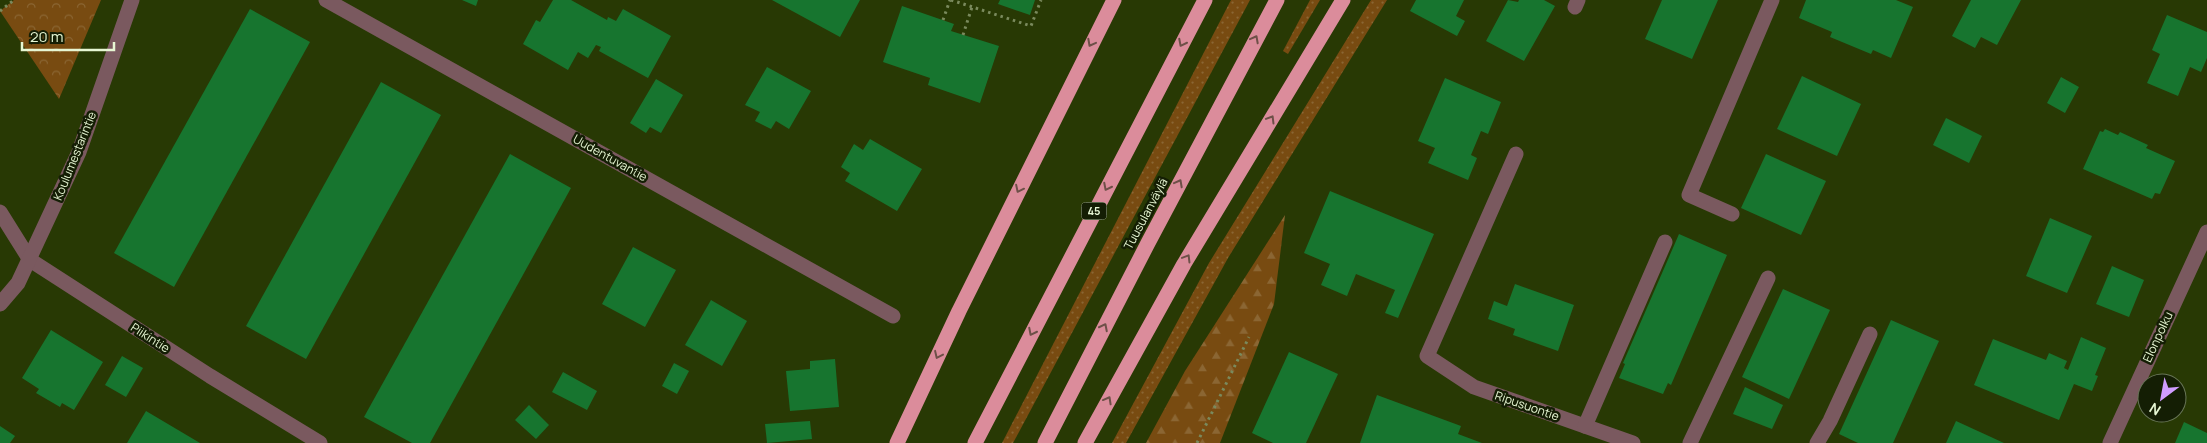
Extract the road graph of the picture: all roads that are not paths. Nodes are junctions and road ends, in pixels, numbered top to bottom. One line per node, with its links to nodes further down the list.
1 (132, 0): 13 (street, Koulumestarintie)
2 (326, 0): 16 (street, Uudentuvantie)
3 (1114, 0): 20 (highway, one-way to 20)
4 (1205, 0): 21 (highway, 45, one-way to 21)
5 (1277, 0): 22 (highway, Tuusulanväylä, one-way to 5)
6 (1343, 0): 23 (highway, one-way to 6)
7 (1772, 0): 10 (street)
8 (1516, 154): 18 (street, Ripusuontie)
9 (0, 212): 13 (street, Piikintie)
10 (1732, 214)
11 (2207, 232): 27 (street, Elonpolku)
12 (1665, 242): 18 (street)
13 (30, 260): 15 (street, Koulumestarintie); 19 (street, Piikintie)
14 (1768, 278): 25 (street)
15 (0, 304)
16 (893, 316)
17 (1870, 334): 26 (street)
18 (1591, 433): 24 (street, Ripusuontie)
19 (320, 443)
20 (897, 443)
21 (975, 443)
22 (1045, 443)
23 (1085, 443)
24 (1633, 443)
25 (1690, 443)
26 (1817, 443)
27 (2110, 443)

